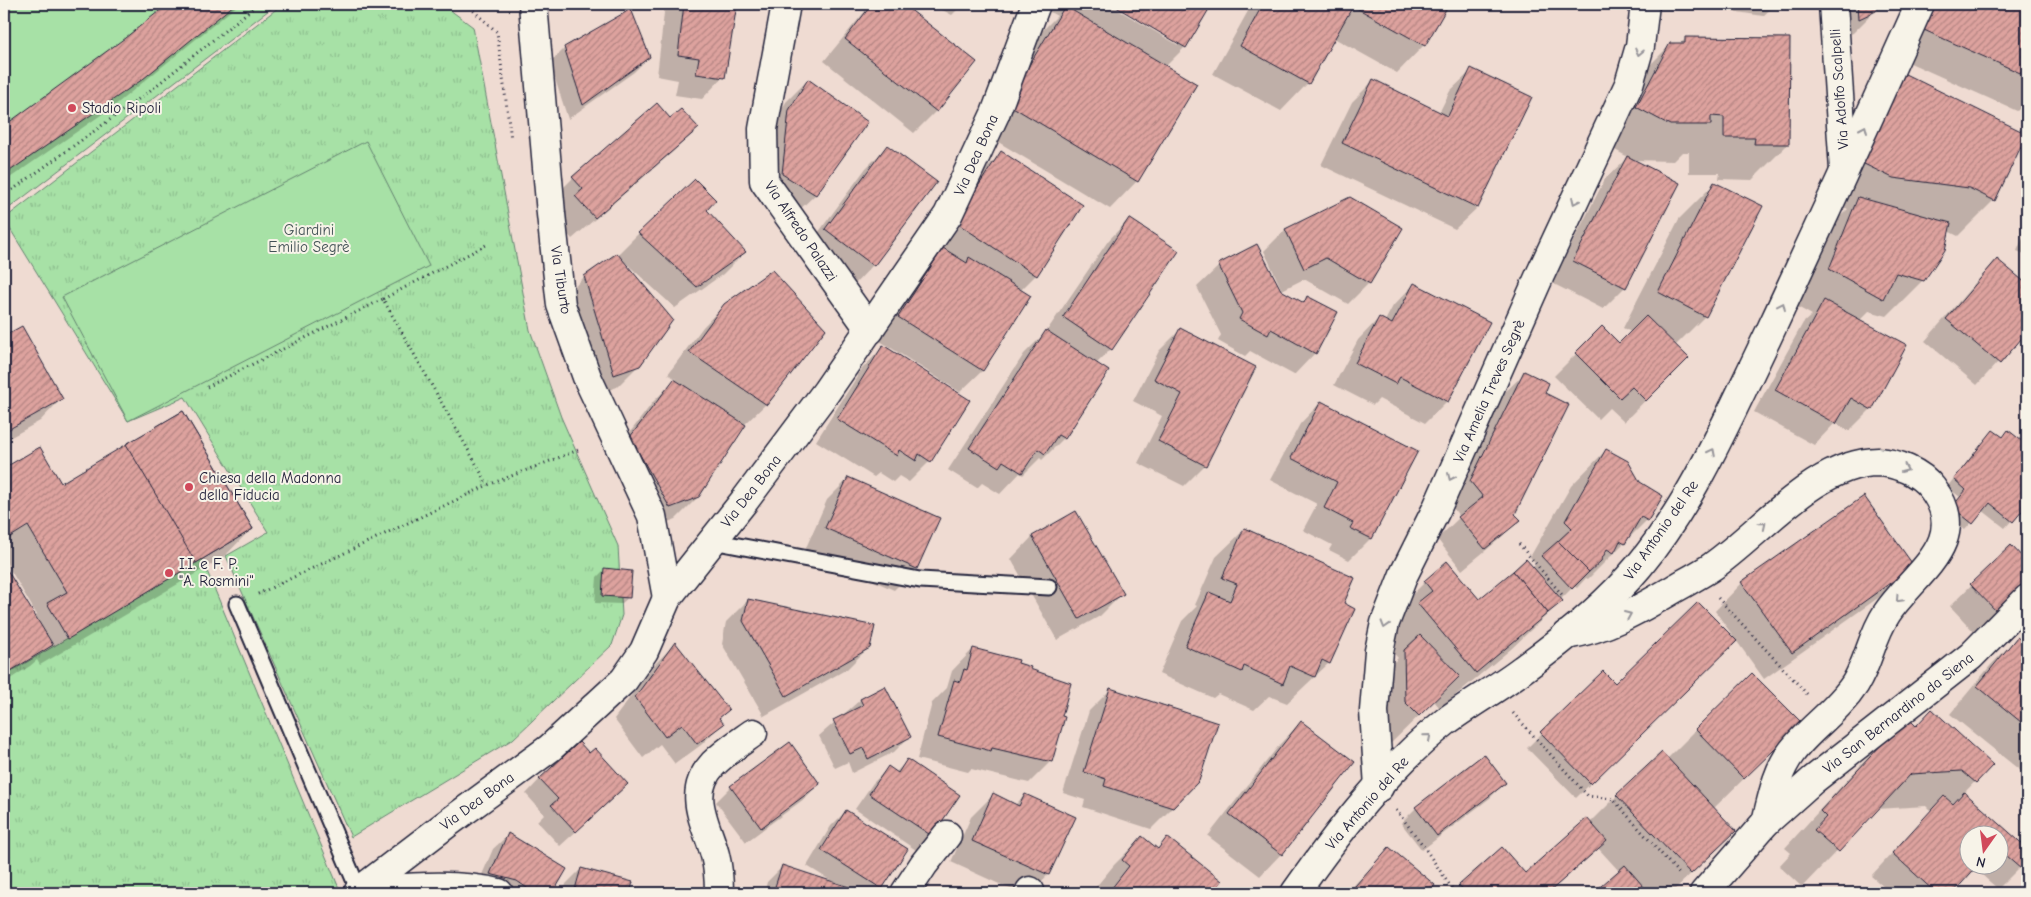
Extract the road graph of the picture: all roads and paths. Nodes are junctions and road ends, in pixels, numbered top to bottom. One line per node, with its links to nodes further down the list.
1 (258, 4): 11 (path)
2 (466, 4): 9 (path)
3 (533, 4): 22 (street, Via Tiburto)
4 (786, 4): 14 (street, Via Alfredo Palazzi)
5 (1036, 4): 14 (street, Via Dea Bona)
6 (1645, 4): 29 (street, Via Amelia Treves Segrè, one-way to 29)
7 (1833, 4): 10 (street, Via Adolfo Scalpelli)
8 (1920, 4): 10 (street, Via Antonio del Re, one-way to 8)
9 (512, 141)
10 (1844, 174): 25 (street, Via Antonio del Re, one-way to 10)
11 (4, 196)
12 (486, 245): 13 (path)
13 (383, 299): 15 (path); 17 (path)
14 (870, 330): 18 (street, Via Dea Bona)
15 (207, 387)
16 (581, 449): 17 (path)
17 (488, 485): 24 (path)
18 (712, 541): 21 (lane); 22 (street, Via Dea Bona)
19 (1519, 544): 25 (path)
20 (1696, 576): 25 (street, Via San Bernardino da Siena, one-way to 20); 27 (path); 27 (street, Via San Bernardino da Siena, one-way to 27)
21 (1049, 587)
22 (667, 598): 33 (street, Via Dea Bona)
23 (2027, 599): 30 (street, Via San Bernardino da Siena)
24 (237, 604): 33 (lane)
25 (1574, 628): 26 (street, Via Antonio del Re)
26 (1492, 690): 29 (street, Via Antonio del Re, one-way to 26); 32 (path)
27 (1828, 716): 30 (street, Via San Bernardino da Siena)
28 (752, 733): 35 (street)
29 (1379, 787): 37 (street, Via Antonio del Re); 38 (path)
30 (1766, 822): 32 (street, Via San Bernardino da Siena)
31 (947, 835): 36 (street)
32 (1694, 886)
33 (359, 892): 34 (street)
34 (499, 893)
35 (719, 893)
36 (904, 893)
37 (1294, 893)
38 (1455, 893)

